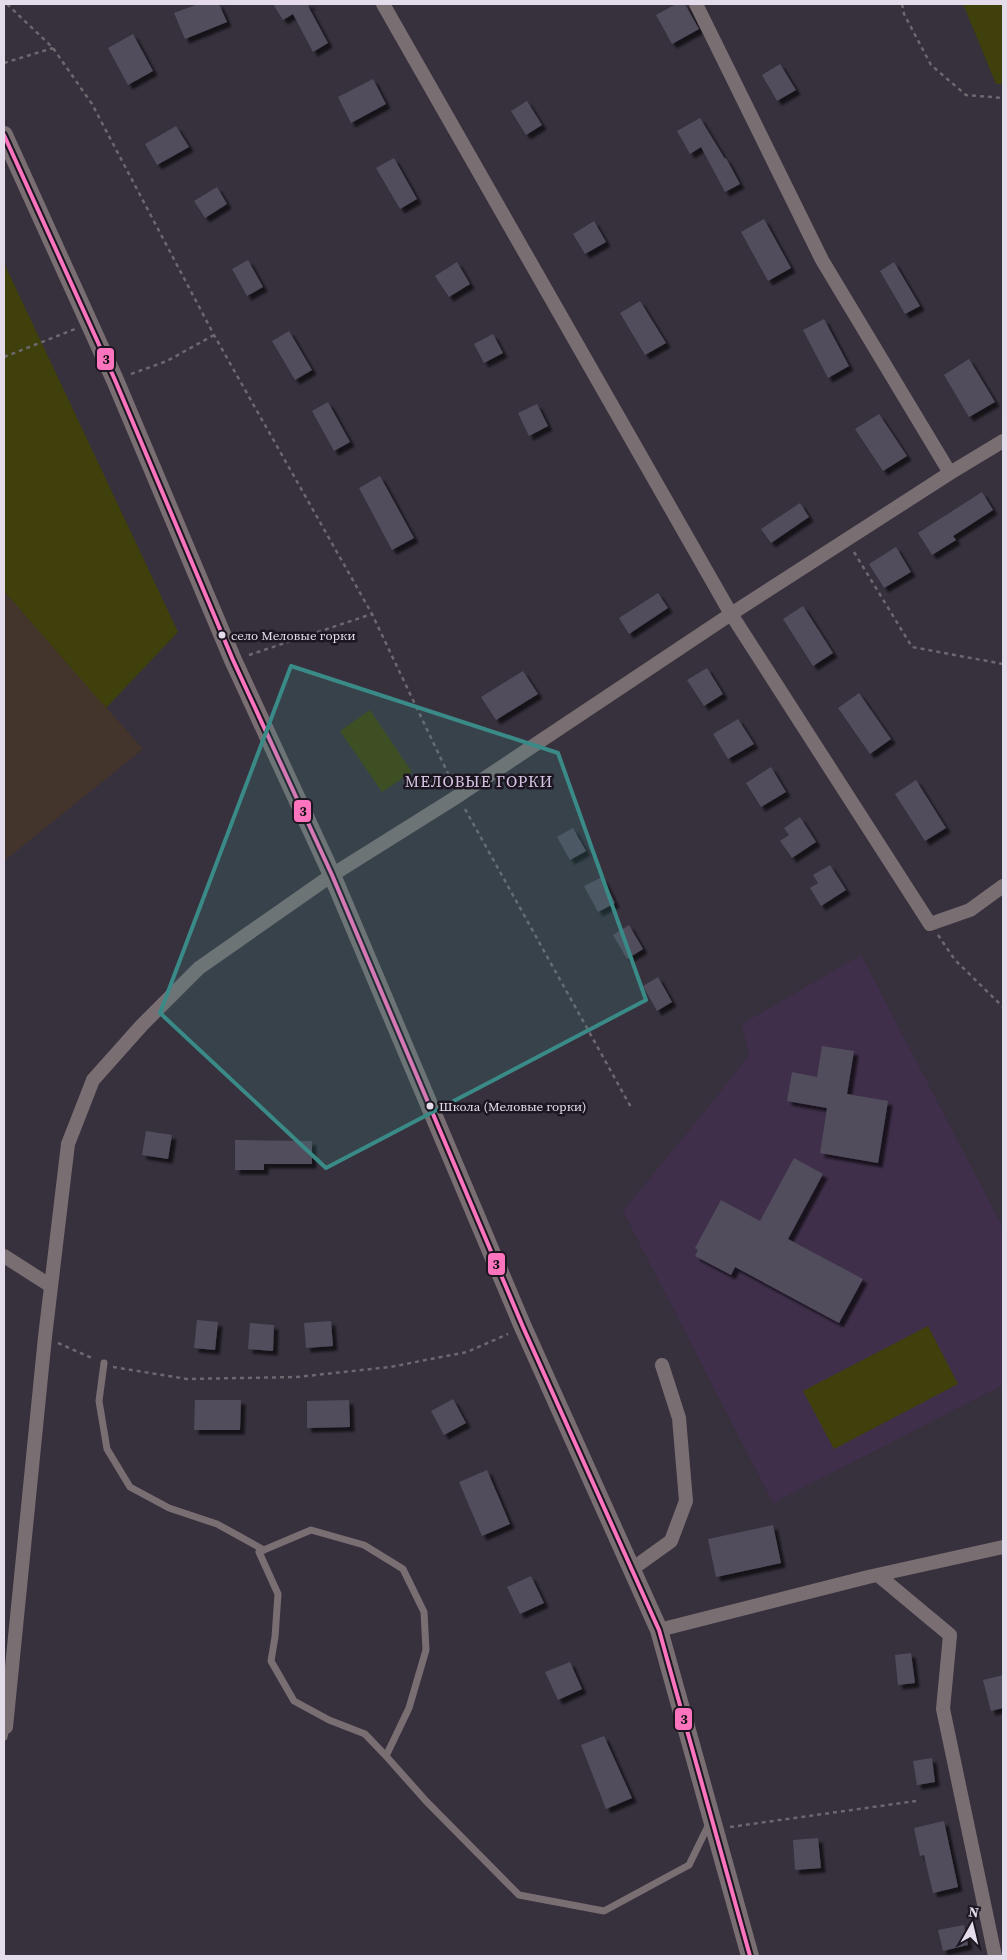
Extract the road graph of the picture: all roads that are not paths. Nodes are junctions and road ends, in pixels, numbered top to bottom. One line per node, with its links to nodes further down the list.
1 (383, 4): 6 (street)
2 (696, 4): 5 (street)
3 (4, 134): 7 (street)
4 (1003, 441): 5 (street)
5 (950, 473): 6 (street)
6 (731, 614): 7 (street); 8 (street)
7 (332, 875): 10 (street); 15 (street)
8 (1003, 886)
9 (4, 1256): 10 (street)
10 (52, 1286): 18 (street)
11 (104, 1363): 14 (lane)
12 (662, 1366): 15 (street)
13 (1003, 1547): 16 (street)
14 (264, 1550): 19 (lane); 19 (lane)
15 (632, 1568): 17 (street)
16 (878, 1575): 17 (street); 22 (street)
17 (659, 1630): 20 (street)
18 (4, 1730)
19 (386, 1756): 20 (lane)
20 (714, 1823): 21 (street)
21 (750, 1956)
22 (995, 1956)

